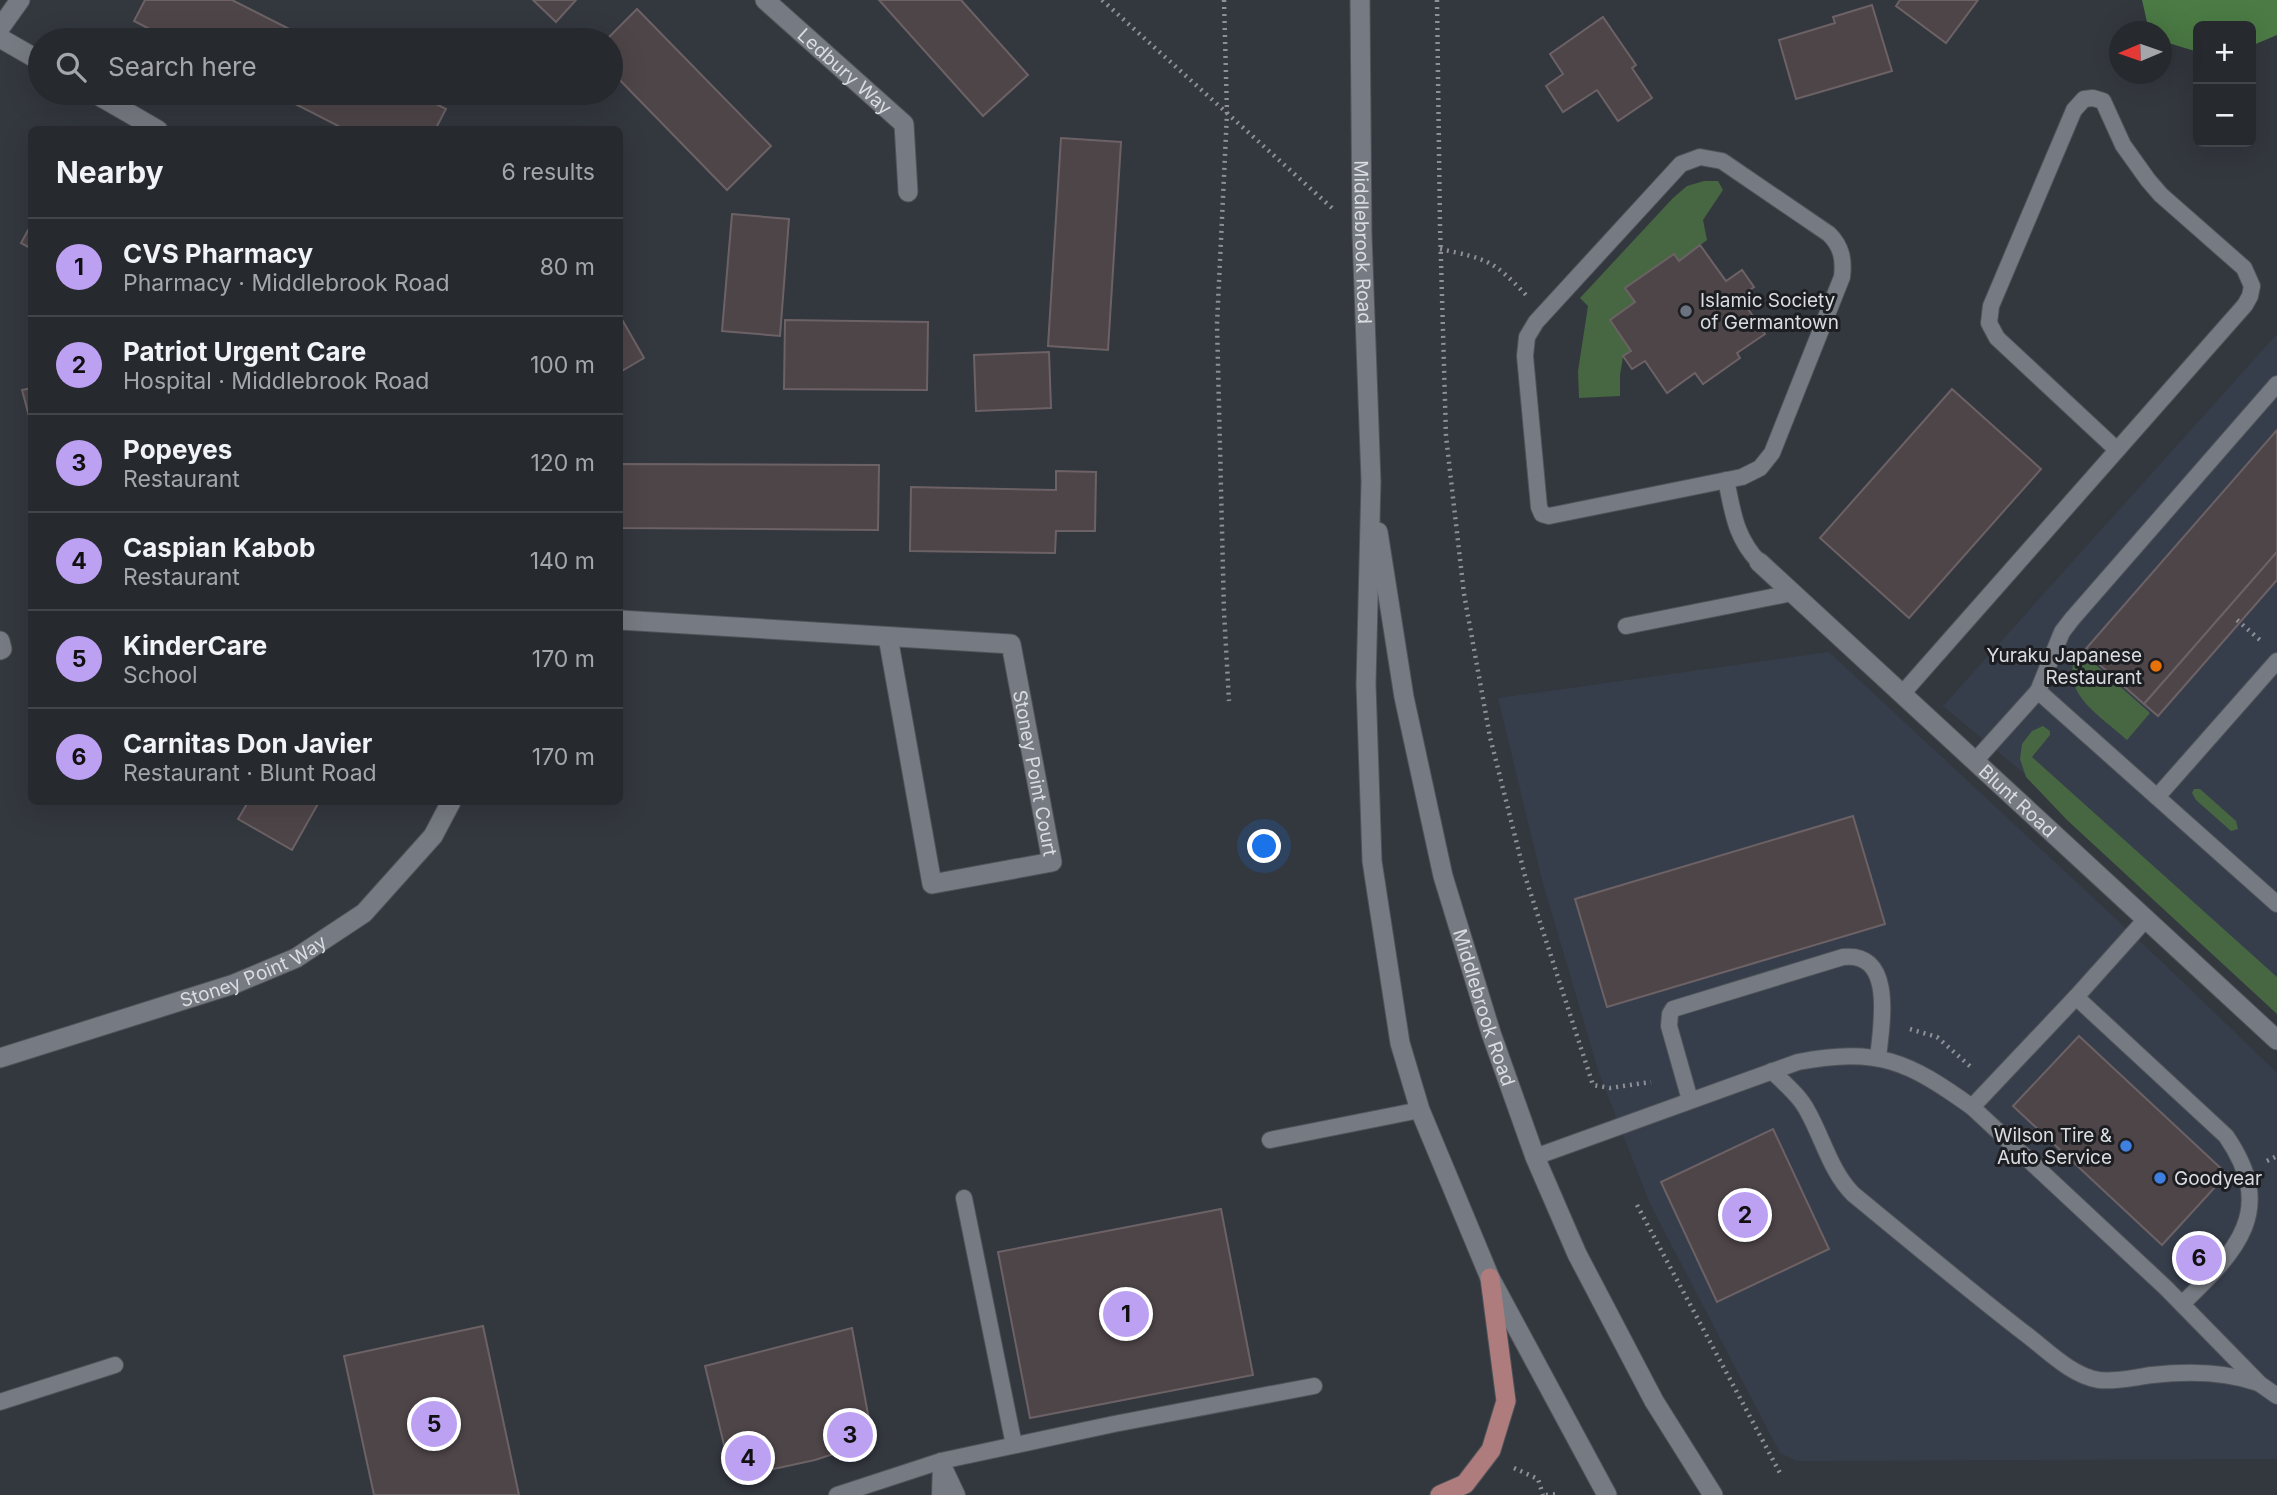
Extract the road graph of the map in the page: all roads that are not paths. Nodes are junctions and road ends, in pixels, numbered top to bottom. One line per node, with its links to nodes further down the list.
1 (20, 0): 4 (street)
2 (765, 0): 9 (street, Ledbury Way)
3 (1360, 0): 13 (street, Middlebrook Road)
4 (0, 28)
5 (0, 38): 6 (street)
6 (28, 54)
7 (115, 105): 8 (street)
8 (151, 126)
9 (908, 192)
10 (2277, 384): 22 (lane)
11 (2116, 449): 11 (lane); 23 (lane)
12 (1726, 480): 12 (lane); 14 (lane)
13 (1371, 481): 36 (street, Middlebrook Road); 38 (street, Middlebrook Road)
14 (1759, 562): 15 (street, Blunt Road)
15 (1793, 593): 17 (lane); 23 (street, Blunt Road)
16 (623, 620): 18 (street, Stoney Point Court)
17 (1626, 625)
18 (888, 636): 18 (street, Stoney Point Court)
19 (0, 641): 20 (street)
20 (0, 650)
21 (2277, 661): 25 (lane)
22 (2038, 691): 24 (lane); 25 (lane)
23 (1902, 694): 24 (street, Blunt Road)
24 (1975, 761): 28 (street, Blunt Road)
25 (2157, 797): 27 (lane)
26 (449, 805): 31 (street, Stoney Point Way)
27 (2277, 904)
28 (2146, 919): 29 (lane); 30 (street, Blunt Road)
29 (2076, 997): 35 (lane); 41 (lane)
30 (2277, 1040)
31 (0, 1058)
32 (1878, 1058): 33 (lane); 34 (lane); 35 (lane)
33 (1772, 1071): 34 (lane); 43 (lane)
34 (1690, 1100): 38 (lane)
35 (1972, 1107): 41 (lane)
36 (1420, 1110): 37 (lane); 40 (street, Middlebrook Road)
37 (1270, 1140)
38 (1535, 1157): 54 (street, Middlebrook Road)
39 (964, 1198): 47 (lane)
40 (1490, 1278): 52 (main road); 53 (street, Middlebrook Road)
41 (2182, 1304): 43 (lane)
42 (115, 1365): 46 (lane)
43 (2260, 1384): 45 (lane)
44 (1314, 1386): 47 (lane)
45 (2277, 1396)
46 (0, 1402)
47 (1014, 1446): 48 (lane)
48 (941, 1461): 49 (lane); 50 (lane); 51 (lane)
49 (837, 1495)
50 (940, 1495)
51 (957, 1495)
52 (1440, 1495)
53 (1606, 1495)
54 (1713, 1495)

